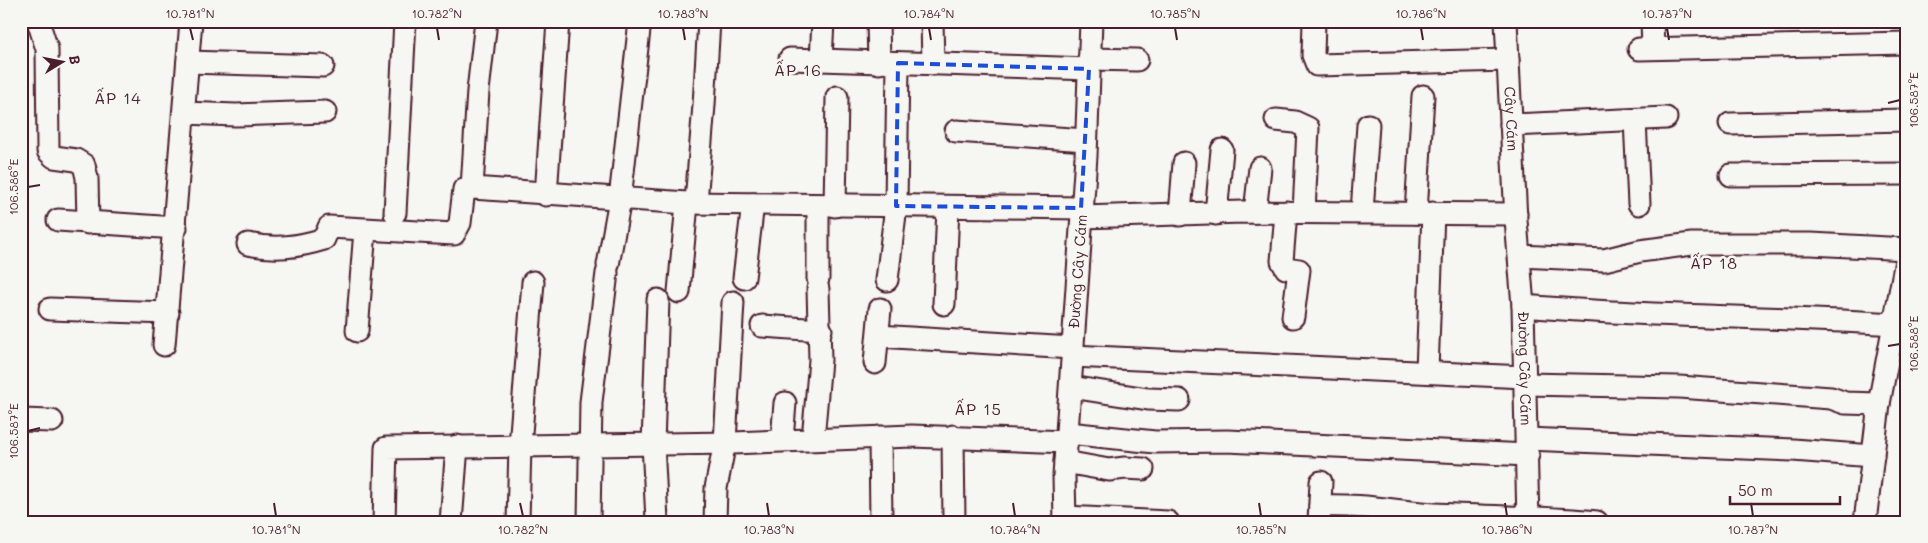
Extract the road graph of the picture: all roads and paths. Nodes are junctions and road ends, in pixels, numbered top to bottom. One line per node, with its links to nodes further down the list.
1 (27, 21): 16 (street)
2 (38, 21): 64 (street)
3 (191, 21): 22 (street)
4 (405, 21): 59 (street)
5 (486, 21): 45 (street)
6 (558, 21): 46 (street)
7 (640, 21): 47 (street)
8 (709, 21): 48 (street)
9 (823, 21): 19 (street)
10 (878, 21): 23 (street)
11 (932, 21): 24 (street)
12 (1091, 21): 25 (street, Đường Cây Cám)
13 (1314, 21): 21 (street)
14 (1506, 21): 21 (street, Cây Cám)
15 (1652, 21): 17 (street)
16 (21, 24)
17 (1907, 43)
18 (790, 59): 19 (street)
19 (821, 60): 23 (street)
20 (1137, 60): 25 (street)
21 (1508, 60): 37 (street, Cây Cám)
22 (188, 62): 26 (street); 30 (street)
23 (889, 63): 24 (street); 52 (street)
24 (933, 64): 25 (street)
25 (1089, 64): 39 (street, Đường Cây Cám)
26 (324, 66)
27 (1423, 96): 58 (street)
28 (837, 97): 51 (street)
29 (325, 112): 30 (street)
30 (184, 113): 65 (street)
31 (1666, 118): 33 (street)
32 (1276, 120): 55 (street)
33 (1635, 120): 37 (street); 50 (street)
34 (1907, 120): 35 (street)
35 (1730, 124)
36 (1368, 125): 56 (street)
37 (1511, 125): 61 (street, Cây Cám)
38 (956, 132): 39 (street)
39 (1086, 140): 57 (street, Đường Cây Cám)
40 (1222, 150): 60 (street)
41 (1184, 163): 62 (street)
42 (1260, 168): 54 (street)
43 (1907, 174): 44 (street)
44 (1731, 175)
45 (472, 188): 46 (street); 66 (street)
46 (546, 195): 47 (street)
47 (620, 199): 48 (street); 108 (street)
48 (691, 203): 49 (street); 75 (street)
49 (753, 204): 51 (street); 71 (street)
50 (1638, 204)
51 (826, 206): 52 (street); 86 (street)
52 (896, 206): 53 (street); 72 (street)
53 (948, 207): 57 (street); 78 (street)
54 (1255, 212): 55 (street); 60 (street)
55 (1295, 212): 56 (street); 83 (street)
56 (1362, 212): 58 (street)
57 (1082, 213): 62 (street); 90 (street, Đường Cây Cám)
58 (1425, 213): 61 (street); 92 (street)
59 (396, 214)
60 (1216, 214): 62 (street)
61 (1516, 214): 70 (street, Đường Cây Cám)
62 (1180, 215)
63 (58, 220): 64 (street)
64 (88, 223): 65 (street)
65 (176, 228): 82 (street)
66 (365, 230): 67 (street); 87 (street)
67 (248, 244)
68 (1907, 249): 70 (street)
69 (1907, 255): 74 (street)
70 (1520, 256): 79 (street, Đường Cây Cám)
71 (744, 278)
72 (888, 280)
73 (533, 282): 107 (street)
74 (1904, 290): 84 (street)
75 (679, 292)
76 (658, 300): 105 (street)
77 (734, 302): 104 (street)
78 (944, 304)
79 (1523, 306): 84 (street); 93 (street, Đường Cây Cám)
80 (50, 309): 82 (street)
81 (880, 309): 88 (street)
82 (168, 313): 89 (street)
83 (1293, 317)
84 (1894, 324): 97 (street)
85 (762, 326): 86 (street)
86 (821, 330): 102 (street)
87 (357, 331)
88 (878, 336): 90 (street); 91 (street)
89 (164, 345)
90 (1072, 352): 92 (street); 94 (street, Đường Cây Cám)
91 (876, 363)
92 (1427, 371): 93 (street)
93 (1525, 380): 97 (street); 110 (street, Đường Cây Cám)
94 (1071, 387): 95 (street); 109 (street, Đường Cây Cám)
95 (1179, 400)
96 (785, 403): 103 (street)
97 (1880, 404): 111 (street)
98 (21, 420): 99 (street)
99 (52, 421)
100 (952, 436): 101 (street); 109 (street); 124 (street)
101 (880, 437): 102 (street); 123 (street)
102 (813, 439): 103 (street)
103 (782, 440): 104 (street)
104 (725, 442): 105 (street); 122 (street)
105 (653, 444): 108 (street); 117 (street)
106 (458, 446): 107 (street); 118 (street); 119 (street)
107 (520, 446): 108 (street); 120 (street)
108 (592, 446): 121 (street)
109 (1067, 446): 110 (street); 112 (street); 115 (street, Đường Cây Cám)
110 (1527, 447): 111 (street); 116 (street, Đường Cây Cám)
111 (1873, 456): 127 (street)
112 (1143, 469)
113 (1321, 482): 114 (street)
114 (1319, 514): 116 (street)
115 (1065, 519): 125 (street)
116 (1528, 519): 126 (street)
117 (657, 520)
118 (384, 522)
119 (451, 522)
120 (518, 522)
121 (589, 522)
122 (715, 522)
123 (881, 522)
124 (954, 522)
125 (1168, 522)
126 (1597, 522)
127 (1865, 522)

